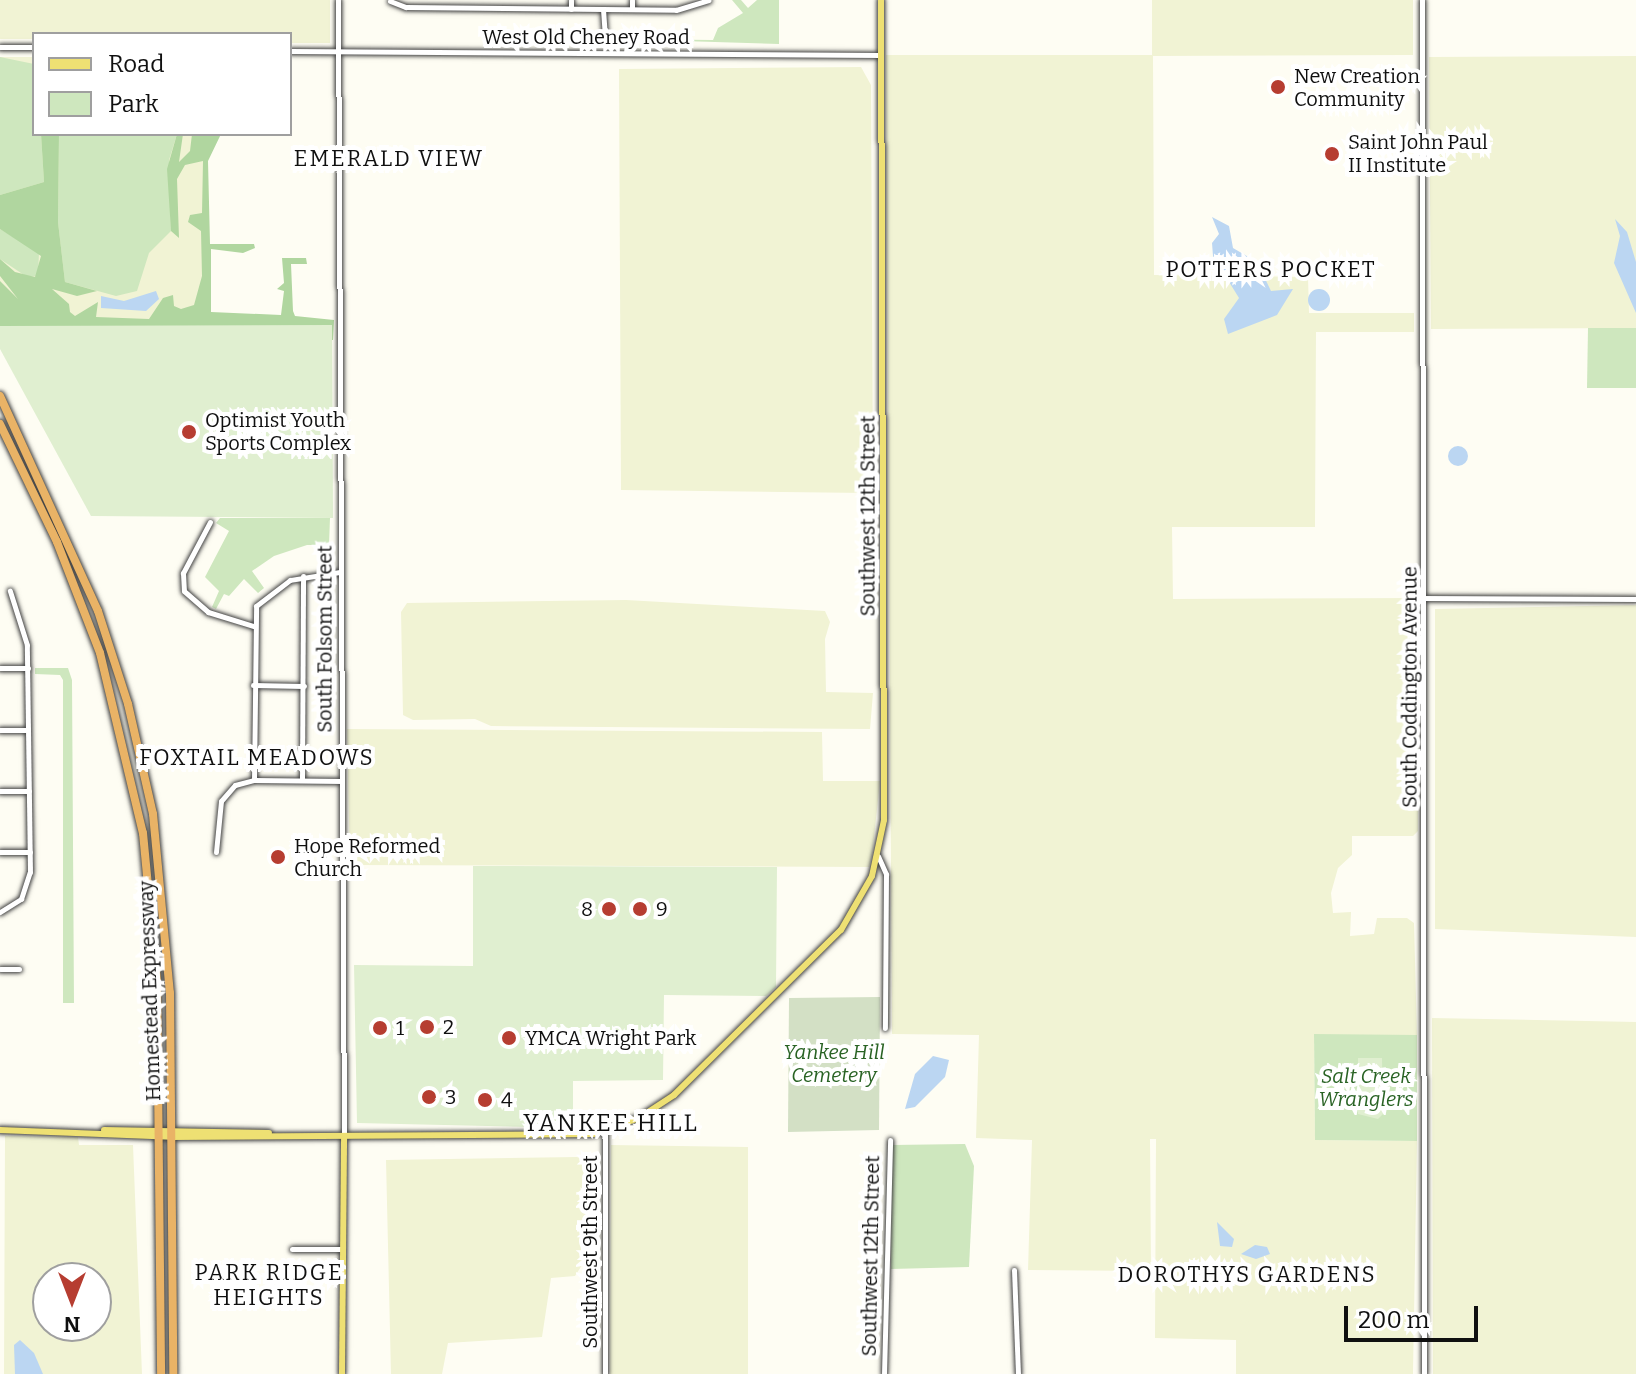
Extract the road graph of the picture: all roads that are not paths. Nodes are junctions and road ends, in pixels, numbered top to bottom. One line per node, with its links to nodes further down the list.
1 (338, 0): 19 (street, South Folsom Street)
2 (449, 0): 10 (street)
3 (510, 0): 11 (street)
4 (571, 0): 12 (street)
5 (632, 0): 14 (street)
6 (709, 0): 14 (street)
7 (881, 0): 20 (main road, Southwest 12th Street)
8 (1422, 0): 27 (street, South Coddington Avenue)
9 (390, 1): 10 (street)
10 (449, 8): 11 (street)
11 (510, 9): 12 (street)
12 (571, 9): 13 (street)
13 (603, 9): 14 (street); 15 (street)
14 (632, 9)
15 (605, 40)
16 (0, 47): 17 (street)
17 (32, 47)
18 (292, 51): 19 (street, West Old Cheney Road)
19 (338, 52): 20 (street, West Old Cheney Road); 24 (street, South Folsom Street)
20 (881, 55): 44 (main road, Southwest 12th Street)
21 (0, 396): 52 (highway, Homestead Expressway)
22 (0, 424): 51 (highway, Homestead Expressway)
23 (210, 522): 29 (street)
24 (340, 572): 25 (street); 38 (street, South Folsom Street)
25 (303, 576): 29 (street); 33 (street)
26 (10, 591): 31 (street)
27 (1425, 598): 28 (street); 64 (street, South Coddington Avenue)
28 (1636, 599)
29 (253, 626): 32 (street)
30 (0, 668): 31 (street)
31 (28, 668): 35 (street)
32 (253, 685): 33 (street); 36 (street)
33 (304, 686): 37 (street)
34 (0, 730): 35 (street)
35 (28, 730): 40 (street)
36 (254, 780): 37 (street); 43 (street)
37 (302, 780): 38 (street)
38 (342, 781): 53 (street, South Folsom Street)
39 (0, 791): 40 (street)
40 (29, 791): 42 (street)
41 (0, 852): 42 (street)
42 (30, 852): 45 (street)
43 (216, 852)
44 (878, 856): 48 (street, Southwest 12th Street); 50 (main road)
45 (0, 912)
46 (0, 969): 47 (street)
47 (19, 969)
48 (885, 1028)
49 (0, 1130): 51 (main road)
50 (605, 1131): 53 (main road); 61 (street, Southwest 9th Street)
51 (158, 1133): 52 (main road); 58 (highway, Homestead Expressway)
52 (171, 1134): 53 (main road); 59 (highway, Homestead Expressway)
53 (344, 1137): 56 (main road, South Folsom Street)
54 (890, 1140): 62 (street, Southwest 12th Street)
55 (292, 1249): 56 (street)
56 (342, 1249): 60 (main road, South Folsom Street)
57 (1014, 1270): 63 (street)
58 (161, 1374)
59 (173, 1374)
60 (342, 1374)
61 (605, 1374)
62 (884, 1374)
63 (1018, 1374)
64 (1424, 1374)

